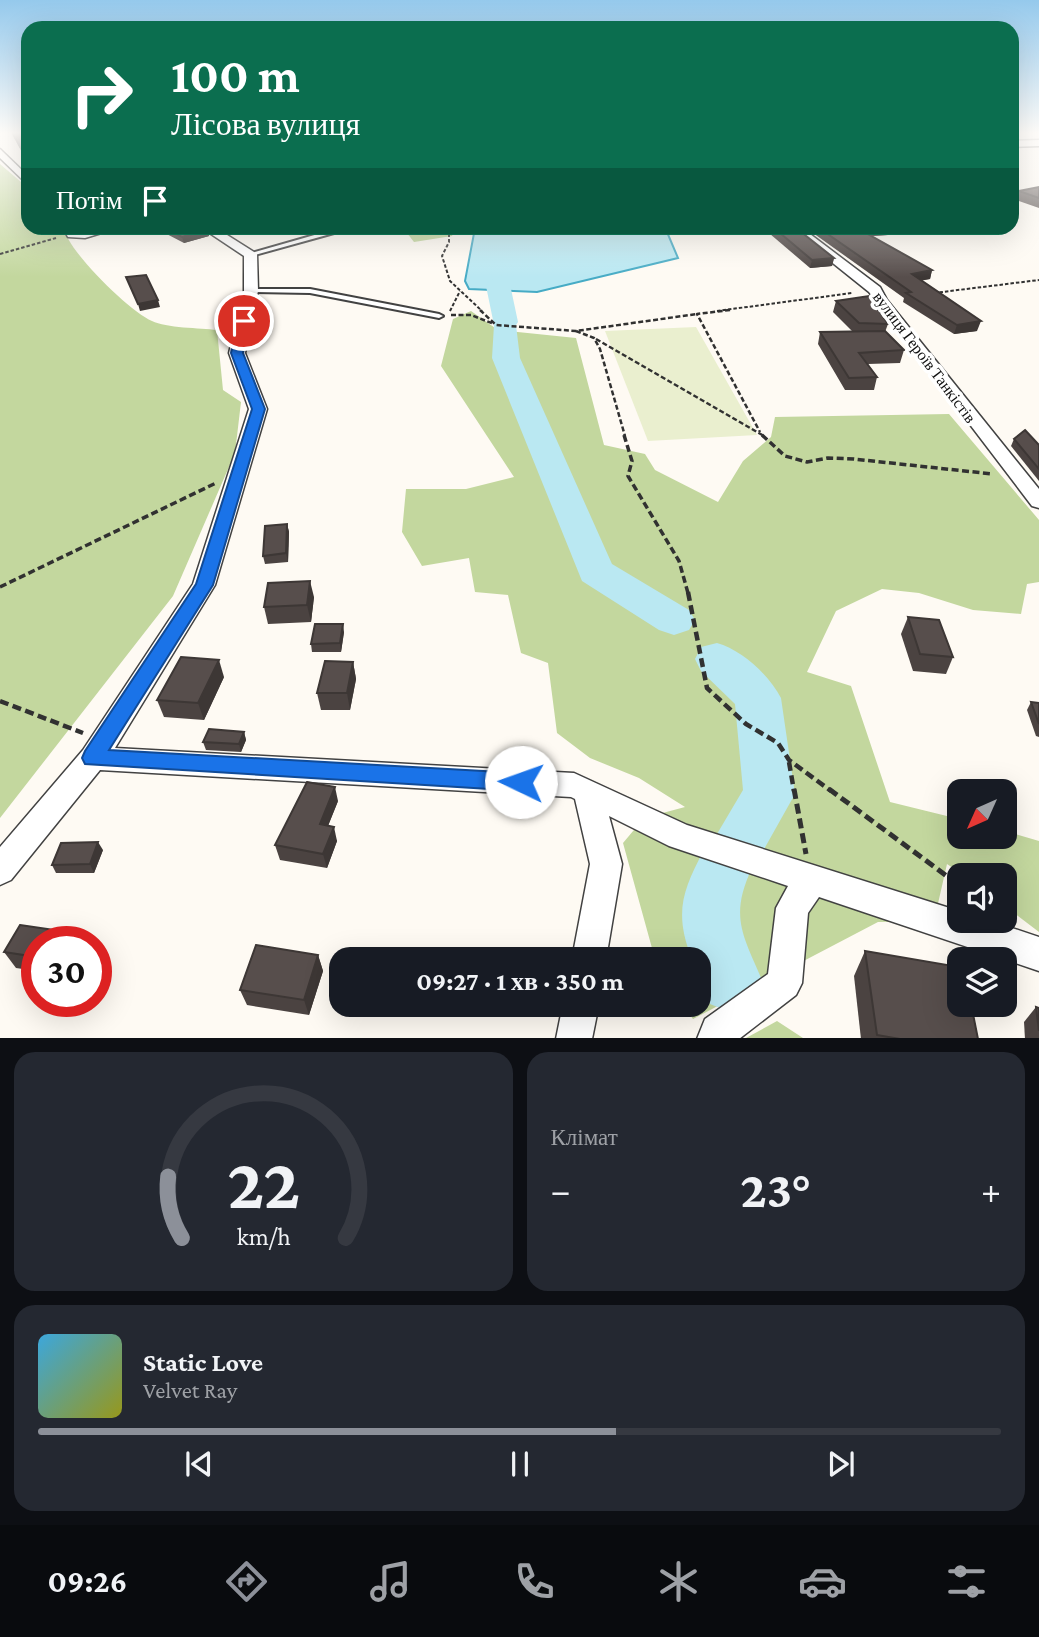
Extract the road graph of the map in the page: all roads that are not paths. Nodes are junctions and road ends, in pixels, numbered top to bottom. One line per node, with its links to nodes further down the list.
1 (220, 235): 4 (street)
2 (321, 235): 4 (lane)
3 (804, 235): 7 (street, вулиця Героїв Танкістів)
4 (251, 254): 5 (street)
5 (251, 291): 6 (lane); 8 (street)
6 (439, 316)
7 (1039, 502)
8 (98, 750): 9 (street); 10 (street)
9 (588, 792): 11 (street); 12 (street)
10 (0, 870)
11 (811, 881): 13 (street); 16 (street)
12 (591, 947)
13 (1039, 954)
14 (578, 1017): 15 (street)
15 (574, 1038)
16 (715, 1038)

